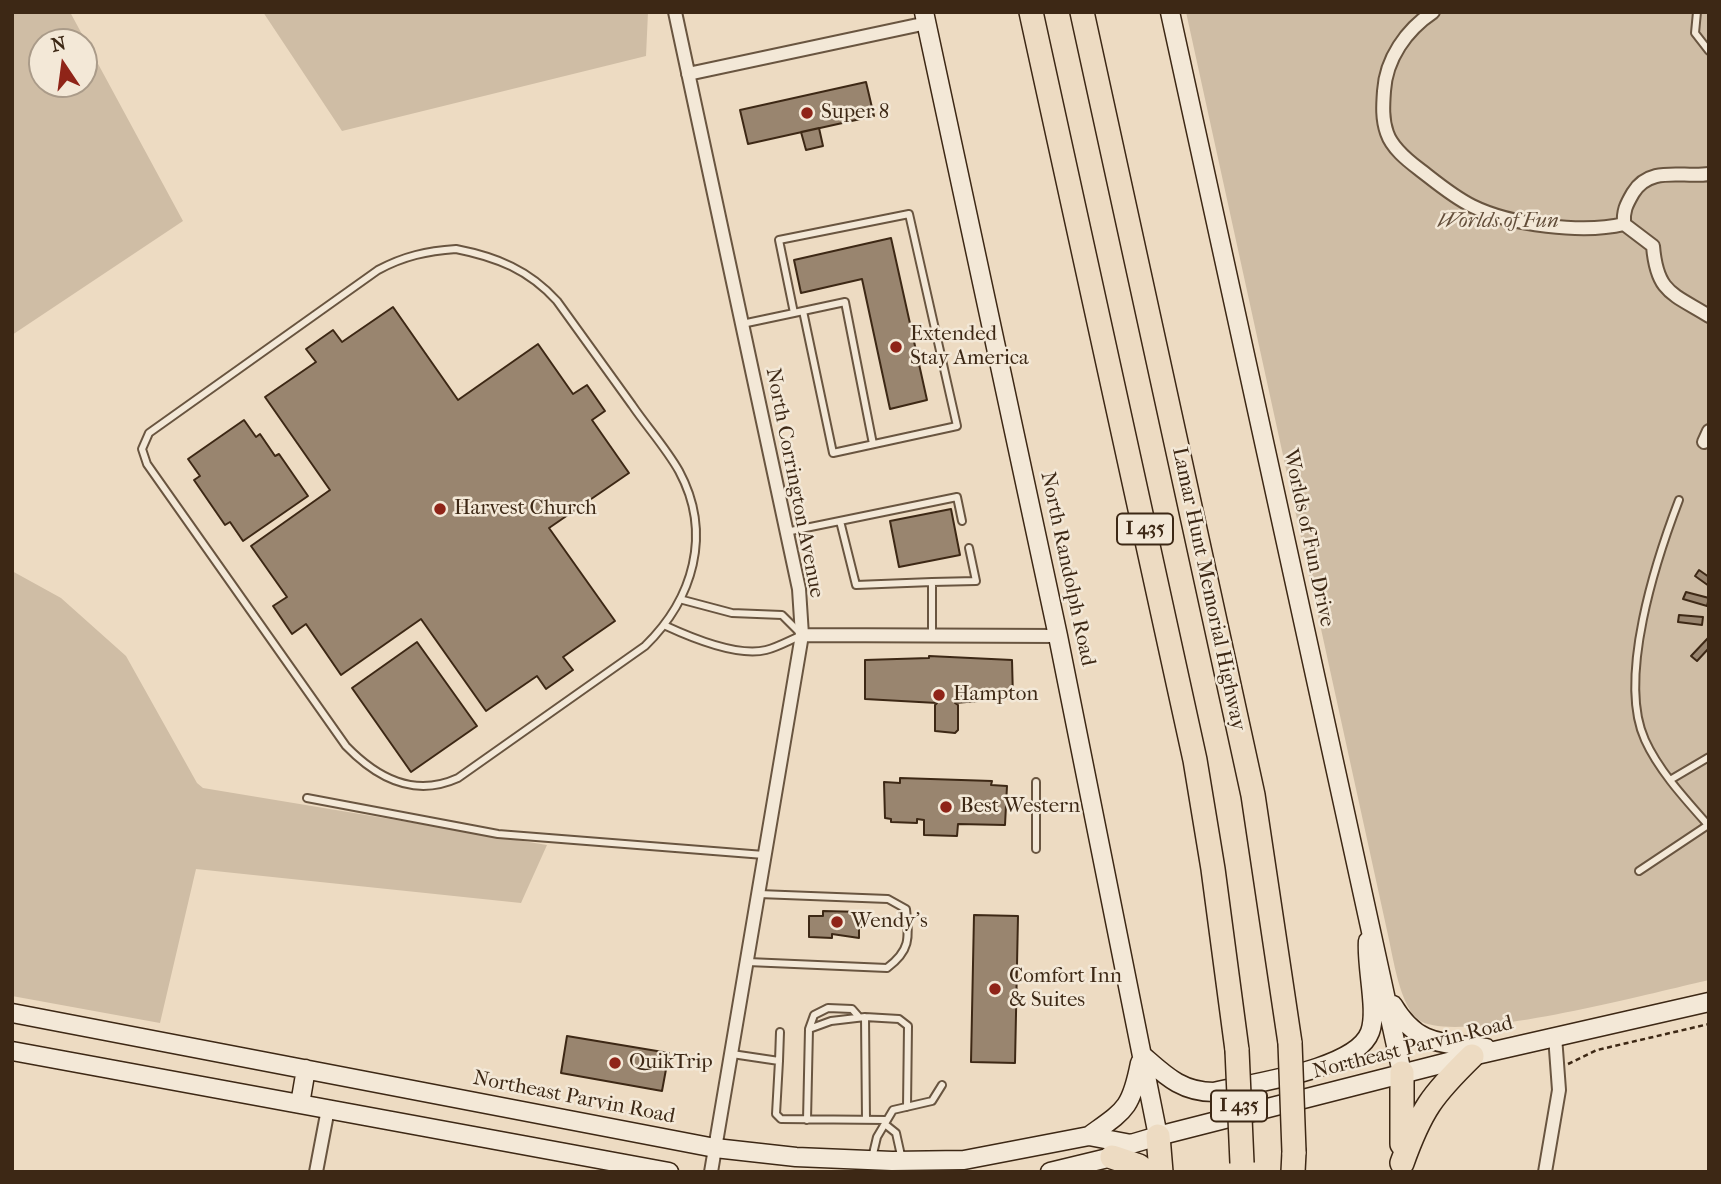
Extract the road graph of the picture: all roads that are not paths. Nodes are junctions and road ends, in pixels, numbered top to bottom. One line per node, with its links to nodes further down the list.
1 (675, 12): 9 (street, North Corrington Avenue)
2 (1031, 12): 68 (highway, I 435, bridge)
3 (1082, 12): 67 (highway, Lamar Hunt Memorial Highway / I 435, bridge)
4 (1170, 12): 37 (main road, Worlds of Fun Drive)
5 (1433, 12): 11 (street)
6 (1697, 12): 8 (lane)
7 (925, 18): 9 (street); 27 (main road, North Randolph Road)
8 (1709, 51)
9 (688, 74): 15 (street, North Corrington Avenue)
10 (1709, 174): 11 (street)
11 (1624, 224): 14 (street)
12 (803, 311): 13 (lane); 16 (lane); 16 (lane)
13 (794, 313): 15 (lane); 16 (lane)
14 (1709, 316)
15 (742, 324): 20 (street, North Corrington Avenue)
16 (873, 444)
17 (1679, 500): 29 (lane)
18 (840, 520): 19 (lane); 20 (lane); 22 (lane)
19 (962, 521)
20 (786, 532): 25 (street, North Corrington Avenue)
21 (969, 548): 22 (lane)
22 (932, 582): 26 (lane)
23 (683, 600): 24 (lane); 24 (lane); 25 (lane)
24 (666, 626): 25 (lane)
25 (802, 635): 26 (street); 34 (street, North Corrington Avenue)
26 (932, 635): 27 (street)
27 (1058, 636): 49 (main road, North Randolph Road)
28 (1709, 757): 29 (lane)
29 (1671, 780): 32 (lane)
30 (1036, 782): 33 (lane)
31 (307, 798): 34 (lane)
32 (1708, 825): 35 (lane)
33 (1036, 849)
34 (765, 856): 36 (street, North Corrington Avenue)
35 (1639, 871)
36 (759, 894): 38 (street, North Corrington Avenue); 38 (lane)
37 (1368, 924): 39 (main road, Worlds of Fun Drive); 49 (main road)
38 (748, 962): 48 (street, North Corrington Avenue)
39 (1387, 994): 46 (main road); 53 (main road, Worlds of Fun Drive)
40 (1709, 1002): 45 (main road, Northeast Parvin Road)
41 (12, 1013): 52 (main road, Northeast Parvin Road)
42 (862, 1017): 43 (lane); 43 (lane); 56 (lane); 58 (lane)
43 (809, 1029): 59 (lane)
44 (780, 1032): 51 (lane)
45 (1555, 1037): 46 (main road, Northeast Parvin Road); 76 (street)
46 (1496, 1050): 50 (main road, Northeast Parvin Road)
47 (12, 1051): 55 (main road)
48 (732, 1054): 51 (lane); 63 (street, North Corrington Avenue)
49 (1142, 1055): 61 (main road); 62 (main road, North Randolph Road)
50 (1472, 1056): 53 (main road, Northeast Parvin Road); 69 (highway)
51 (779, 1062): 59 (lane)
52 (306, 1069): 55 (main road); 63 (main road, Northeast Parvin Road)
53 (1402, 1073): 62 (main road, Northeast Parvin Road); 69 (highway)
54 (942, 1085): 56 (lane)
55 (300, 1104): 57 (main road)
56 (907, 1107): 60 (lane)
57 (328, 1109): 70 (street); 71 (main road)
58 (866, 1120): 59 (lane); 60 (lane)
59 (807, 1121)
60 (886, 1123): 65 (lane); 66 (lane)
61 (1089, 1136): 64 (main road, Northeast Parvin Road); 66 (main road, Northeast Parvin Road)
62 (1158, 1136): 64 (main road, Northeast Parvin Road); 75 (highway)
63 (715, 1148): 65 (main road, Northeast Parvin Road); 72 (street, North Corrington Avenue)
64 (1121, 1150): 73 (main road, Northeast Parvin Road); 74 (highway)
65 (872, 1160): 66 (main road, Northeast Parvin Road)
66 (902, 1161)
67 (1294, 1162)
68 (1242, 1168)
69 (1401, 1168)
70 (316, 1172)
71 (669, 1172)
72 (711, 1172)
73 (1050, 1172)
74 (1146, 1172)
75 (1161, 1172)
76 (1545, 1172)

